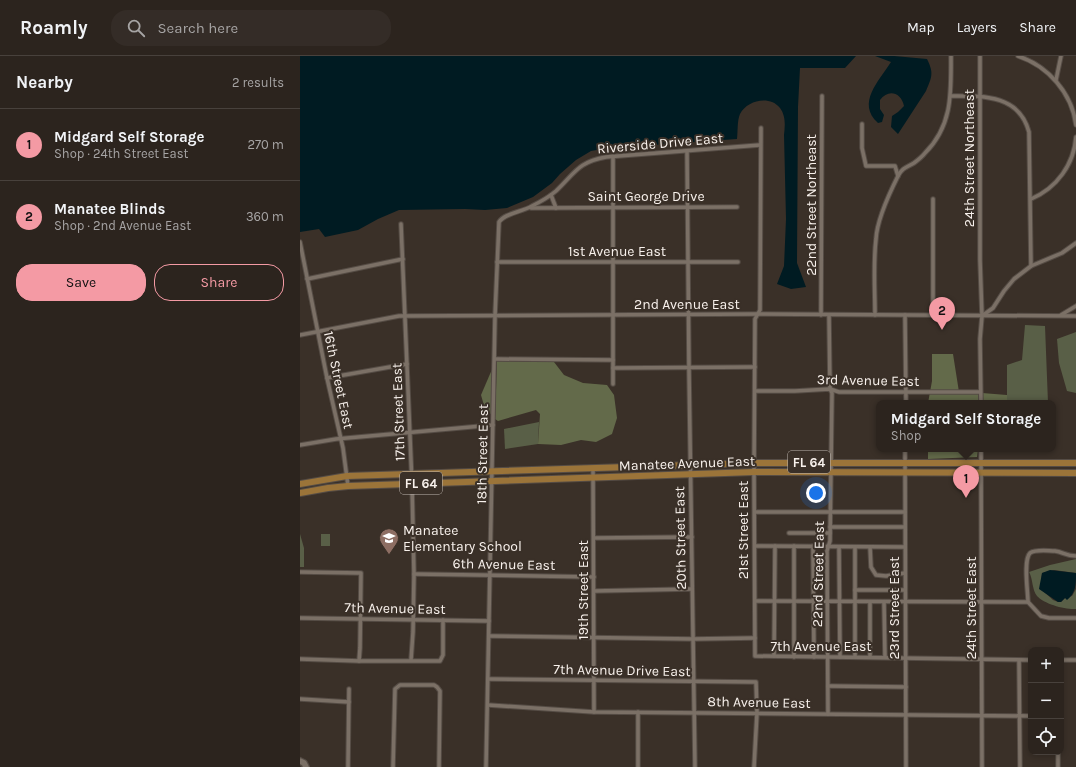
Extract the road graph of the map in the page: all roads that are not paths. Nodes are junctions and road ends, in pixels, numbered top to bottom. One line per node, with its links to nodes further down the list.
1 (951, 56): 7 (street)
2 (980, 56): 8 (street, 24th Street Northeast)
3 (1018, 56): 5 (street)
4 (1061, 56): 5 (street)
5 (1056, 80): 10 (street)
6 (822, 96): 39 (street, 22nd Street Northeast)
7 (950, 96): 8 (street); 16 (street)
8 (980, 97): 19 (street); 46 (street, 24th Street Northeast)
9 (862, 124): 16 (street)
10 (1076, 125)
11 (761, 128): 13 (street, 21st Street East)
12 (1076, 137): 19 (street)
13 (760, 145): 14 (street, Riverside Drive East); 36 (street, 21st Street East)
14 (687, 151): 15 (street, Riverside Drive East); 20 (street, 20th Street East)
15 (613, 156): 17 (street, Riverside Drive East); 24 (street)
16 (898, 176): 41 (street)
17 (550, 195): 22 (street, Riverside Drive East); 23 (street)
18 (933, 199): 45 (street)
19 (1031, 199): 33 (street)
20 (688, 207): 21 (street, Saint George Drive); 24 (street, Saint George Drive); 29 (street, 20th Street East)
21 (737, 207)
22 (530, 208): 23 (street, Saint George Drive); 30 (street, 18th Street East)
23 (556, 208): 24 (street, Saint George Drive)
24 (613, 208): 31 (street)
25 (401, 224): 28 (street, 17th Street East)
26 (300, 242): 34 (street, 16th Street East)
27 (1076, 243): 33 (street)
28 (403, 259): 34 (street); 43 (street, 17th Street East)
29 (688, 261): 31 (street, 1st Avenue East); 32 (street, 1st Avenue East); 38 (street, 20th Street East)
30 (497, 262): 31 (street, 1st Avenue East); 44 (street, 18th Street East)
31 (613, 262): 37 (street)
32 (738, 262)
33 (1031, 266): 46 (street)
34 (307, 279): 49 (street, 16th Street East)
35 (1076, 306): 47 (street)
36 (758, 314): 38 (street, 2nd Avenue East); 39 (street, 2nd Avenue East); 54 (street, 21st Street East)
37 (613, 315): 38 (street, 2nd Avenue East); 44 (street, 2nd Avenue East); 52 (street)
38 (688, 315): 56 (street, 20th Street East)
39 (821, 315): 40 (street, 2nd Avenue East)
40 (829, 315): 41 (street, 2nd Avenue East); 59 (street, 22nd Street East)
41 (875, 315): 42 (street, 2nd Avenue East)
42 (905, 315): 45 (street, 2nd Avenue East); 61 (street)
43 (405, 316): 44 (street, 2nd Avenue East); 49 (street, 2nd Avenue East); 53 (street, 17th Street East)
44 (495, 316): 51 (street, 18th Street East)
45 (933, 316): 46 (street, 2nd Avenue East)
46 (982, 316): 47 (street, 2nd Avenue East); 62 (street)
47 (1060, 316): 48 (street, 2nd Avenue East)
48 (1076, 316)
49 (318, 332): 50 (street, 2nd Avenue East); 57 (street, 16th Street East)
50 (300, 335)
51 (495, 359): 52 (street); 65 (street, 18th Street East)
52 (613, 360): 55 (street)
53 (407, 364): 57 (street); 66 (street, 17th Street East)
54 (755, 367): 56 (street); 60 (street, 21st Street East)
55 (613, 368): 56 (street); 58 (street)
56 (689, 368): 75 (street, 20th Street East)
57 (327, 378): 67 (street, 16th Street East)
58 (613, 384)
59 (830, 389): 60 (street, 3rd Avenue East); 61 (street, 3rd Avenue East); 71 (street, 22nd Street East)
60 (755, 391): 73 (street, 21st Street East)
61 (906, 392): 62 (street, 3rd Avenue East); 63 (street)
62 (980, 392): 64 (street)
63 (906, 400)
64 (981, 400)
65 (493, 425): 66 (street); 78 (street, 18th Street East)
66 (410, 432): 67 (street); 84 (street, 17th Street East)
67 (340, 438): 68 (street); 86 (street, 16th Street East)
68 (300, 445)
69 (905, 452): 72 (street, 23rd Street East)
70 (981, 452): 76 (street, 24th Street East)
71 (830, 462): 72 (main road, Manatee Avenue East / FL 64); 73 (main road, Manatee Avenue East / FL 64); 80 (street, 22nd Street East)
72 (905, 462): 76 (main road, Manatee Avenue East / FL 64); 81 (street, 23rd Street East)
73 (755, 463): 75 (main road, Manatee Avenue East / FL 64); 79 (street, 21st Street East)
74 (1076, 463): 76 (main road, Manatee Avenue East / FL 64)
75 (691, 464): 77 (main road, Manatee Avenue East / FL 64); 85 (street, 20th Street East)
76 (982, 464): 82 (street, 24th Street East)
77 (593, 468): 78 (main road, Manatee Avenue East / FL 64); 87 (street, 19th Street East)
78 (492, 471): 84 (main road, Manatee Avenue East / FL 64); 88 (street, 18th Street East)
79 (754, 472): 80 (main road, Manatee Avenue East / FL 64); 85 (main road, Manatee Avenue East / FL 64); 93 (street, 21st Street East)
80 (830, 472): 81 (main road, Manatee Avenue East / FL 64); 94 (street, 22nd Street East)
81 (905, 472): 82 (main road, Manatee Avenue East / FL 64); 95 (street, 23rd Street East)
82 (982, 473): 83 (main road, Manatee Avenue East / FL 64); 132 (street, 24th Street East)
83 (1076, 473)
84 (412, 474): 86 (main road, Manatee Avenue East / FL 64); 90 (street, 17th Street East)
85 (690, 474): 87 (main road, Manatee Avenue East / FL 64); 100 (street, 20th Street East)
86 (347, 476): 89 (main road, Manatee Avenue East / FL 64); 91 (street, 16th Street East)
87 (593, 478): 88 (main road, Manatee Avenue East / FL 64); 101 (street, 19th Street East)
88 (492, 481): 90 (main road, Manatee Avenue East / FL 64); 115 (street, 18th Street East)
89 (300, 484)
90 (412, 484): 91 (main road, Manatee Avenue East / FL 64); 114 (street, 17th Street East)
91 (348, 486): 92 (main road, Manatee Avenue East / FL 64)
92 (300, 493)
93 (754, 512): 94 (street); 102 (street, 21st Street East)
94 (830, 512): 95 (street); 96 (street, 22nd Street East)
95 (905, 512): 97 (street, 23rd Street East)
96 (830, 527): 97 (street); 98 (street, 22nd Street East)
97 (905, 527): 110 (street, 23rd Street East)
98 (830, 533): 99 (street); 106 (street, 22nd Street East)
99 (789, 534)
100 (692, 537): 101 (street); 117 (street, 20th Street East)
101 (594, 538): 116 (street, 19th Street East)
102 (755, 546): 103 (street); 121 (street, 21st Street East)
103 (775, 546): 104 (street); 122 (street)
104 (794, 546): 105 (street); 123 (street)
105 (812, 546): 106 (street); 124 (street)
106 (829, 546): 107 (street); 125 (street, 22nd Street East)
107 (839, 547): 108 (street); 126 (street)
108 (855, 547): 109 (street); 119 (street)
109 (870, 547): 110 (street); 113 (street)
110 (905, 547): 113 (street, 23rd Street East)
111 (1076, 556): 131 (street)
112 (300, 572): 135 (street)
113 (905, 573): 120 (street, 23rd Street East)
114 (414, 574): 115 (street, 6th Avenue East); 136 (street, 17th Street East)
115 (490, 575): 116 (street, 6th Avenue East); 138 (street, 18th Street East)
116 (594, 577): 118 (street, 19th Street East)
117 (692, 589): 118 (street); 142 (street, 20th Street East)
118 (594, 590): 140 (street, 19th Street East)
119 (855, 590): 120 (street); 127 (street)
120 (905, 590): 130 (street, 23rd Street East)
121 (755, 601): 122 (street); 141 (street, 21st Street East)
122 (775, 602): 123 (street); 144 (street)
123 (794, 602): 124 (street); 145 (street)
124 (813, 602): 125 (street); 146 (street)
125 (828, 602): 126 (street); 147 (street, 22nd Street East)
126 (840, 602): 127 (street); 148 (street)
127 (855, 602): 128 (street); 149 (street)
128 (870, 602): 129 (street); 150 (street)
129 (884, 602): 130 (street); 151 (street)
130 (905, 602): 132 (street); 152 (street, 23rd Street East)
131 (1028, 602): 132 (street); 134 (street)
132 (982, 603): 154 (street, 24th Street East)
133 (300, 618): 135 (street, 7th Avenue East)
134 (1076, 618)
135 (360, 619): 136 (street, 7th Avenue East); 160 (street)
136 (413, 619): 137 (street, 7th Avenue East); 155 (street, 17th Street East)
137 (443, 620): 138 (street, 7th Avenue East); 155 (street)
138 (489, 620): 139 (street, 18th Street East)
139 (489, 636): 140 (street, 7th Avenue East); 161 (street, 18th Street East)
140 (594, 638): 142 (street, 7th Avenue East); 162 (street, 19th Street East)
141 (755, 638): 142 (street, 7th Avenue East); 143 (street, 21st Street East)
142 (693, 639): 163 (street, 20th Street East)
143 (756, 656): 144 (street, 7th Avenue East)
144 (774, 656): 145 (street, 7th Avenue East)
145 (794, 657): 146 (street, 7th Avenue East)
146 (814, 657): 147 (street, 7th Avenue East)
147 (828, 657): 148 (street, 7th Avenue East); 164 (street, 22nd Street East)
148 (840, 657): 149 (street, 7th Avenue East)
149 (855, 657): 150 (street, 7th Avenue East)
150 (870, 657): 151 (street, 7th Avenue East)
151 (885, 657): 152 (street, 7th Avenue East)
152 (905, 658): 154 (street, 7th Avenue East); 165 (street, 23rd Street East)
153 (300, 659): 160 (street)
154 (982, 659): 156 (street, 7th Avenue East); 176 (street, 24th Street East)
155 (411, 660): 160 (street)
156 (1019, 660): 157 (street, 7th Avenue East); 177 (street)
157 (1028, 660)
158 (1064, 660): 159 (street)
159 (1076, 660)
160 (359, 661)
161 (488, 679): 162 (street, 7th Avenue Drive East); 169 (street, 18th Street East)
162 (594, 680): 163 (street, 7th Avenue Drive East); 170 (street, 19th Street East)
163 (694, 682): 172 (street, 20th Street East); 173 (street, 7th Avenue Drive East)
164 (828, 686): 165 (street); 174 (street, 22nd Street East)
165 (906, 687): 175 (street, 23rd Street East)
166 (349, 689): 168 (street)
167 (300, 699): 168 (street)
168 (348, 702): 182 (street)
169 (488, 705): 170 (street, 8th Avenue East); 185 (street, 18th Street East)
170 (594, 712): 171 (street, 8th Avenue East)
171 (638, 712): 172 (street, 8th Avenue East); 186 (street)
172 (694, 713): 173 (street, 8th Avenue East); 187 (street, 20th Street East)
173 (757, 713): 174 (street, 8th Avenue East); 188 (street)
174 (828, 714): 175 (street, 8th Avenue East)
175 (906, 716): 176 (street, 8th Avenue East); 189 (street, 23rd Street East)
176 (982, 716): 177 (street, 8th Avenue East); 190 (street, 24th Street East)
177 (1020, 716): 178 (street, 8th Avenue East); 191 (street)
178 (1028, 716)
179 (1058, 755): 192 (street)
180 (300, 760): 181 (main road)
181 (306, 767)
182 (348, 767)
183 (393, 767): 184 (street)
184 (439, 767)
185 (486, 767)
186 (638, 767)
187 (695, 767)
188 (754, 767)
189 (906, 767)
190 (982, 767)
191 (1020, 767)
192 (1058, 767)

